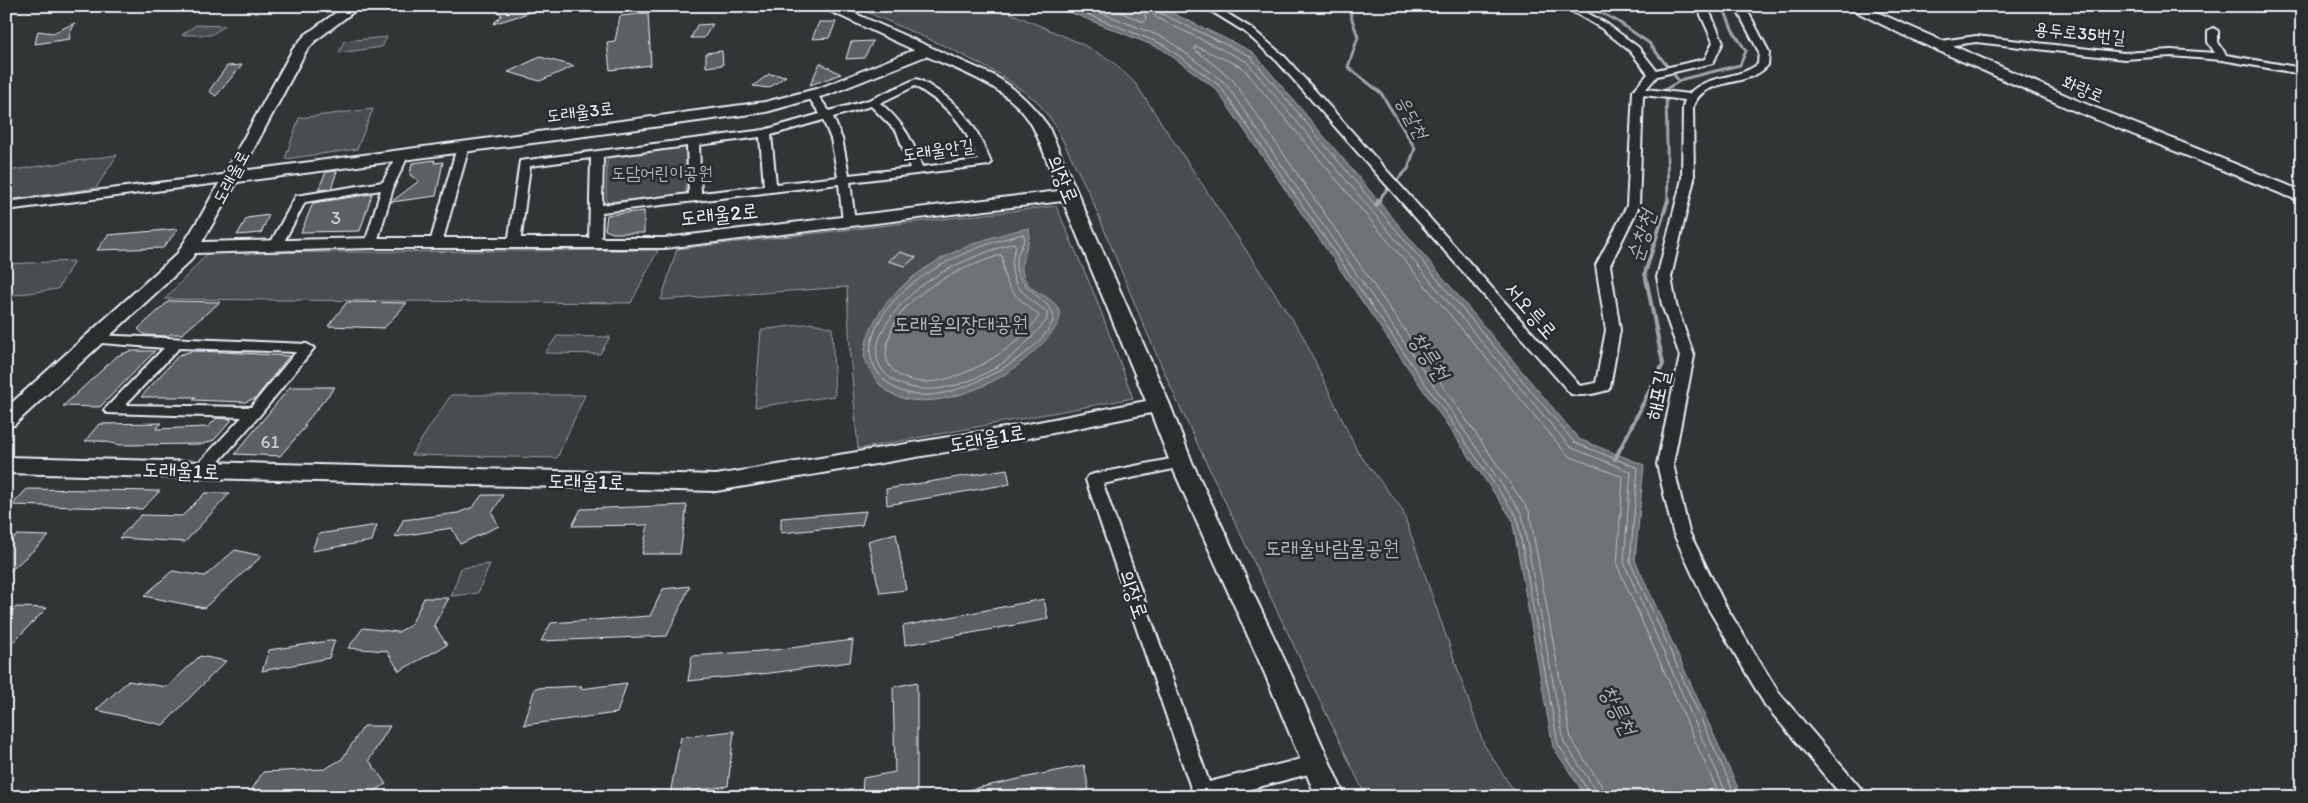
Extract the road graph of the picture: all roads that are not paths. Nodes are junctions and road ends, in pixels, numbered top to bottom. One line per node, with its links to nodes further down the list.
1 (354, 6): 25 (street, 도래울로)
2 (826, 6): 10 (street, 의장로)
3 (1208, 6): 14 (street, 서오릉로)
4 (1568, 6): 13 (street)
5 (1702, 6): 13 (street)
6 (1740, 6): 16 (street)
7 (1852, 6): 9 (street, 화랑로)
8 (2213, 31): 11 (street)
9 (1934, 45): 11 (street, 용두로35번길); 31 (street, 화랑로)
10 (927, 50): 15 (street, 도래울3로); 29 (street, 의장로)
11 (2222, 57): 12 (street, 용두로35번길)
12 (2302, 71)
13 (1655, 74): 14 (street)
14 (1644, 92): 16 (street)
15 (812, 96): 18 (street); 21 (street, 도래울3로)
16 (1685, 97): 52 (street, 해포길)
17 (873, 102): 18 (street, 도래울안길); 24 (street); 24 (street, 도래울안길)
18 (827, 116): 19 (street, 도래울안길); 26 (street)
19 (765, 133): 20 (street, 도래울안길); 28 (street)
20 (693, 142): 23 (street, 도래울안길); 30 (street)
21 (463, 147): 22 (street, 도래울3로); 36 (street)
22 (403, 154): 25 (street, 도래울3로); 27 (street)
23 (597, 154): 33 (street); 39 (street, 도래울안길)
24 (917, 171): 26 (street, 도래울안길)
25 (230, 178): 32 (street); 40 (street, 도래울로)
26 (844, 181): 28 (street, 도래울안길); 34 (street)
27 (388, 185): 35 (street); 38 (street)
28 (770, 188): 30 (street, 도래울안길)
29 (1070, 195): 34 (street, 도래울2로); 43 (street, 의장로)
30 (695, 196): 33 (street, 도래울안길)
31 (2302, 198)
32 (6, 206)
33 (596, 209): 37 (street)
34 (849, 222): 37 (street, 도래울2로)
35 (371, 242): 36 (street, 도래울2로); 38 (street, 도래울2로)
36 (436, 243): 39 (street, 도래울2로)
37 (595, 243): 39 (street, 도래울2로)
38 (276, 244): 40 (street, 도래울2로)
39 (514, 244)
40 (190, 248): 41 (street, 도래울로)
41 (94, 339): 42 (street); 45 (street, 도래울로)
42 (175, 344): 44 (street); 44 (street)
43 (1159, 405): 46 (street, 의장로); 48 (street, 도래울1로)
44 (255, 412): 48 (street)
45 (6, 420)
46 (1180, 462): 49 (street, 의장로); 50 (street, 의장로)
47 (6, 466): 48 (street, 도래울1로)
48 (201, 471)
49 (1317, 764): 50 (street, 의장로); 51 (street, 의장로)
50 (1204, 794)
51 (1331, 797)
52 (1856, 797)

